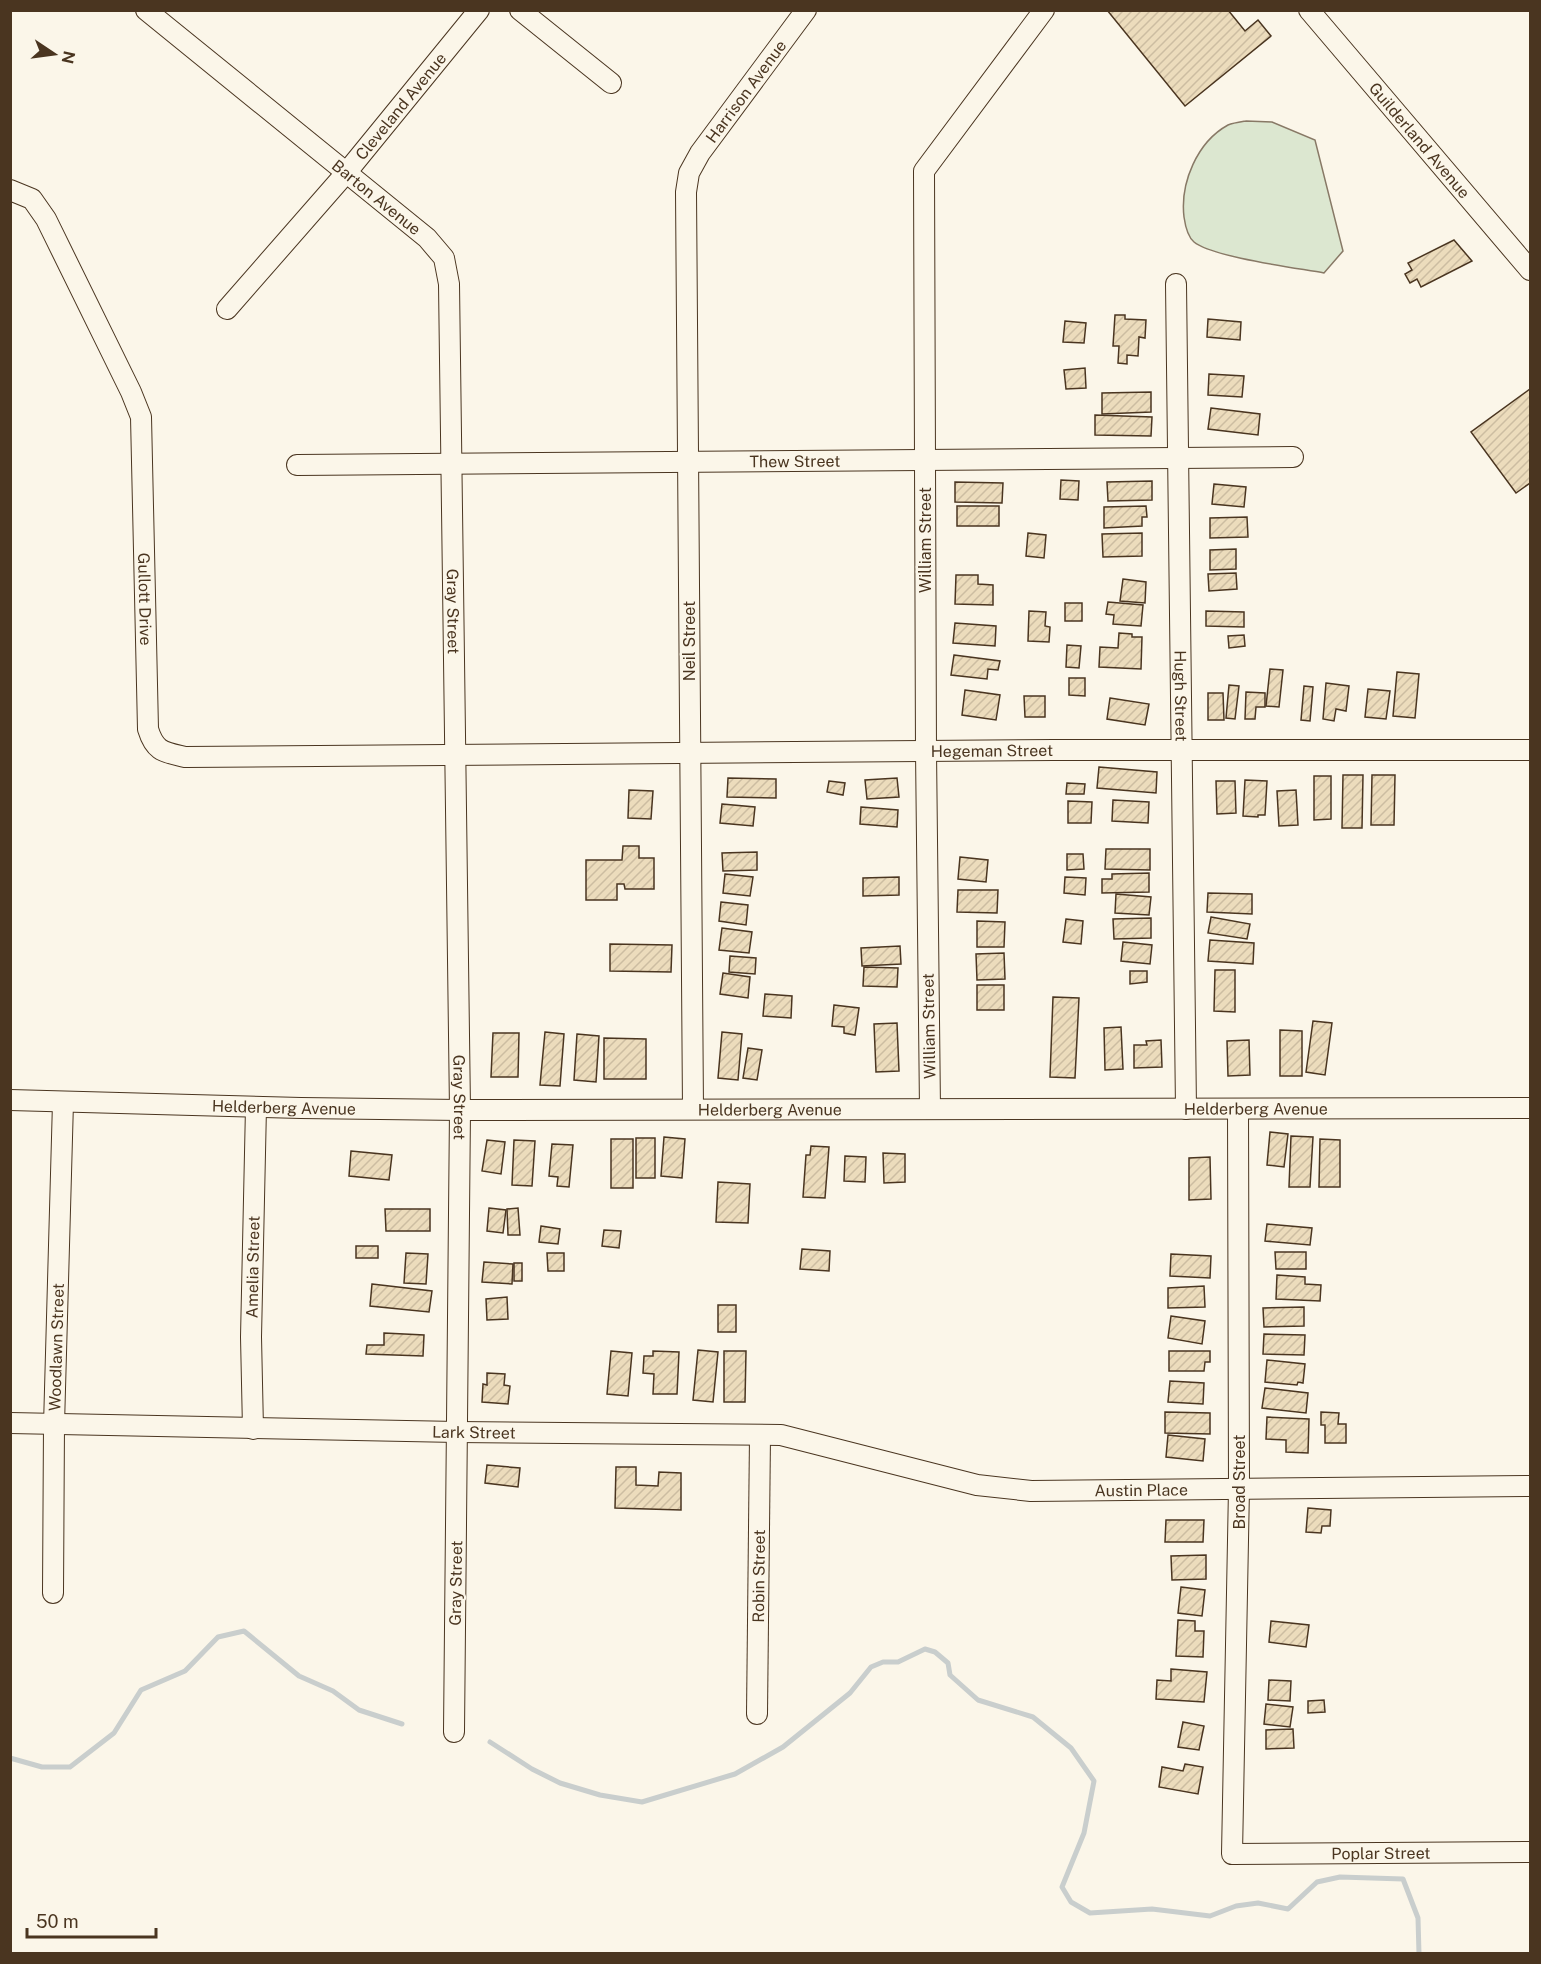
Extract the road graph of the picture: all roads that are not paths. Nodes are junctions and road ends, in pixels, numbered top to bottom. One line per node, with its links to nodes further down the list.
1 (146, 10): 8 (street, Barton Avenue)
2 (479, 10): 8 (street, Cleveland Avenue)
3 (520, 10): 7 (street)
4 (806, 10): 9 (street, Harrison Avenue)
5 (1044, 10): 16 (street, William Street)
6 (1309, 10): 11 (street, Guilderland Avenue)
7 (611, 83)
8 (346, 173): 13 (street, Cleveland Avenue); 18 (street, Barton Avenue)
9 (689, 173): 17 (street, Neil Street)
10 (10, 190): 24 (street, Gullott Drive)
11 (1530, 270)
12 (1176, 284): 15 (street, Hugh Street)
13 (227, 309)
14 (1293, 457): 15 (street, Thew Street)
15 (1179, 458): 16 (street, Thew Street); 20 (street, Hugh Street)
16 (925, 459): 17 (street, Thew Street); 22 (street, William Street)
17 (688, 461): 18 (street, Thew Street); 23 (street, Neil Street)
18 (452, 463): 19 (street, Thew Street); 24 (street, Gray Street)
19 (297, 465)
20 (1183, 750): 21 (street, Hegeman Street); 22 (street, Hegeman Street); 31 (street, Hugh Street)
21 (1530, 750)
22 (926, 751): 23 (street, Hegeman Street); 30 (street, William Street)
23 (690, 753): 24 (street, Hegeman Street); 29 (street, Neil Street)
24 (455, 755): 33 (street, Gray Street)
25 (10, 1100): 26 (street, Helderberg Avenue)
26 (63, 1102): 27 (street, Helderberg Avenue); 35 (street, Woodlawn Street)
27 (256, 1107): 33 (street, Helderberg Avenue); 36 (street, Amelia Street)
28 (1530, 1108): 32 (street, Helderberg Avenue)
29 (693, 1109): 30 (street, Helderberg Avenue); 33 (street, Helderberg Avenue)
30 (930, 1109): 31 (street, Helderberg Avenue)
31 (1186, 1109): 32 (street, Helderberg Avenue)
32 (1239, 1109): 40 (street, Broad Street)
33 (460, 1110): 37 (street, Gray Street)
34 (10, 1423): 35 (street, Lark Street)
35 (54, 1425): 36 (street, Lark Street); 41 (street, Woodlawn Street)
36 (253, 1429): 37 (street, Lark Street)
37 (458, 1432): 38 (street, Lark Street); 43 (street, Gray Street)
38 (760, 1436): 40 (street, Austin Place); 42 (street, Robin Street)
39 (1530, 1486): 40 (street, Austin Place)
40 (1239, 1488): 45 (street, Broad Street)
41 (53, 1593)
42 (757, 1714)
43 (454, 1732)
44 (1530, 1852): 45 (street, Poplar Street)
45 (1232, 1854)

